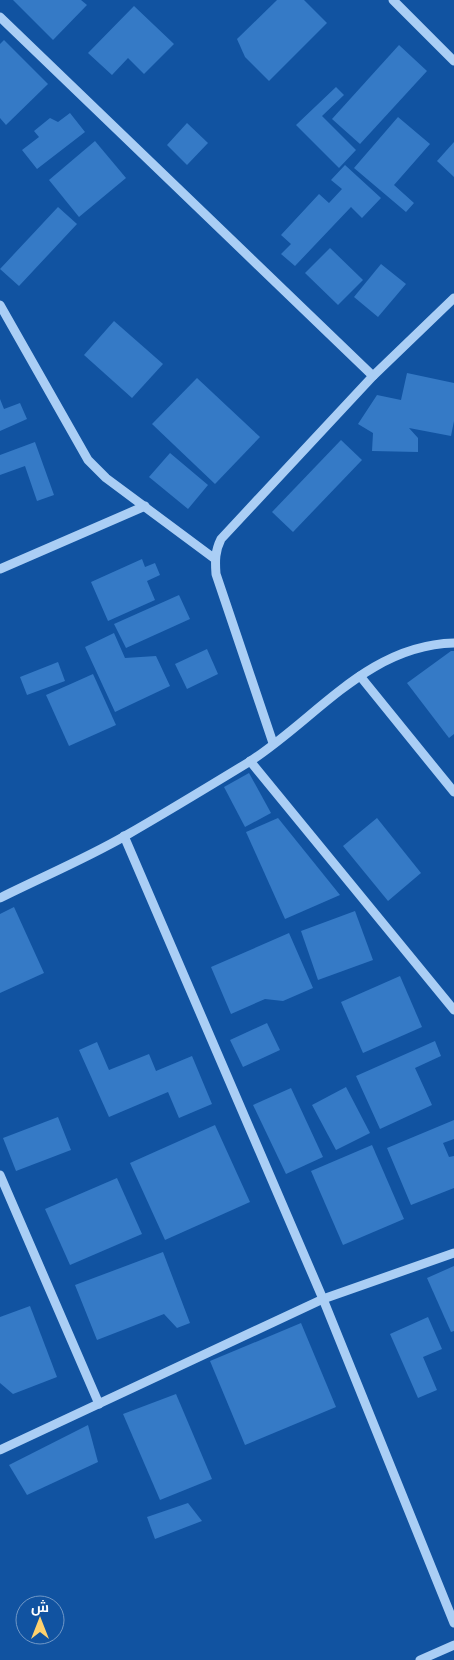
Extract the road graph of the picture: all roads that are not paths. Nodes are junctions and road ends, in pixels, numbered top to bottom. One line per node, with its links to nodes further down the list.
1 (395, 1): 3 (street)
2 (0, 17): 6 (street)
3 (454, 61)
4 (454, 298): 6 (street)
5 (0, 305): 7 (street)
6 (374, 376): 8 (street)
7 (145, 506): 8 (street); 9 (street)
8 (215, 559): 12 (street)
9 (0, 569)
10 (454, 643): 11 (street)
11 (360, 676): 12 (street); 14 (street)
12 (273, 743): 13 (street)
13 (250, 760): 15 (street); 17 (street)
14 (454, 792)
15 (124, 836): 16 (street); 20 (street)
16 (0, 898)
17 (454, 1010)
18 (0, 1175): 21 (street)
19 (454, 1253): 20 (street)
20 (323, 1299): 21 (street); 23 (street)
21 (99, 1404): 22 (street)
22 (0, 1450)
23 (454, 1623)
24 (454, 1645): 25 (street)
25 (420, 1660)

